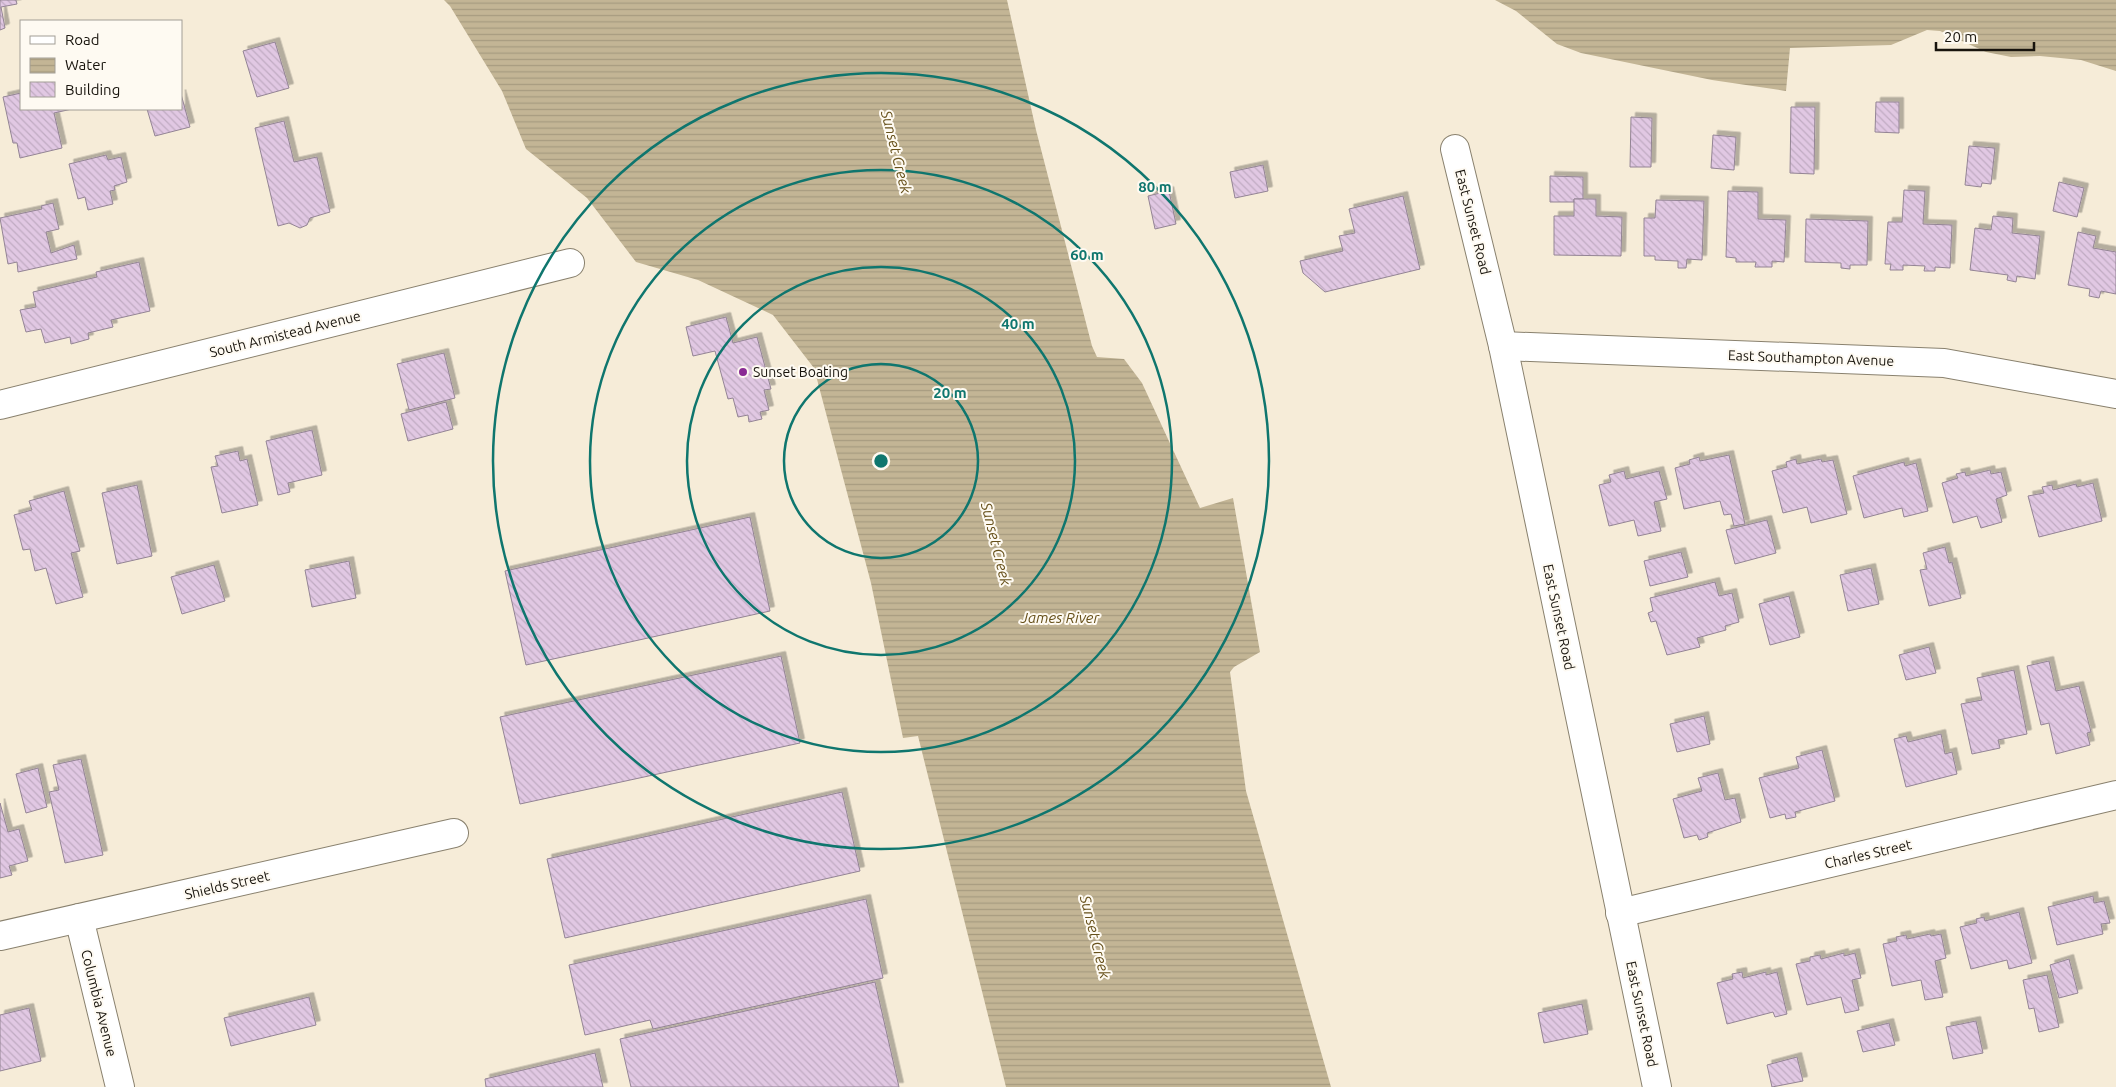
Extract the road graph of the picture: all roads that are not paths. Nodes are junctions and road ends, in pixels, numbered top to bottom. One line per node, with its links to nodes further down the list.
1 (1455, 149): 3 (street, East Sunset Road)
2 (570, 263): 5 (street, South Armistead Avenue)
3 (1503, 346): 4 (street, East Southampton Avenue); 8 (street, East Sunset Road)
4 (2116, 394)
5 (0, 405)
6 (2116, 795): 8 (street, Charles Street)
7 (454, 833): 9 (street, Shields Street)
8 (1620, 913): 12 (street, East Sunset Road)
9 (79, 918): 10 (street, Shields Street); 11 (street, Columbia Avenue)
10 (0, 936)
11 (120, 1087)
12 (1657, 1087)

